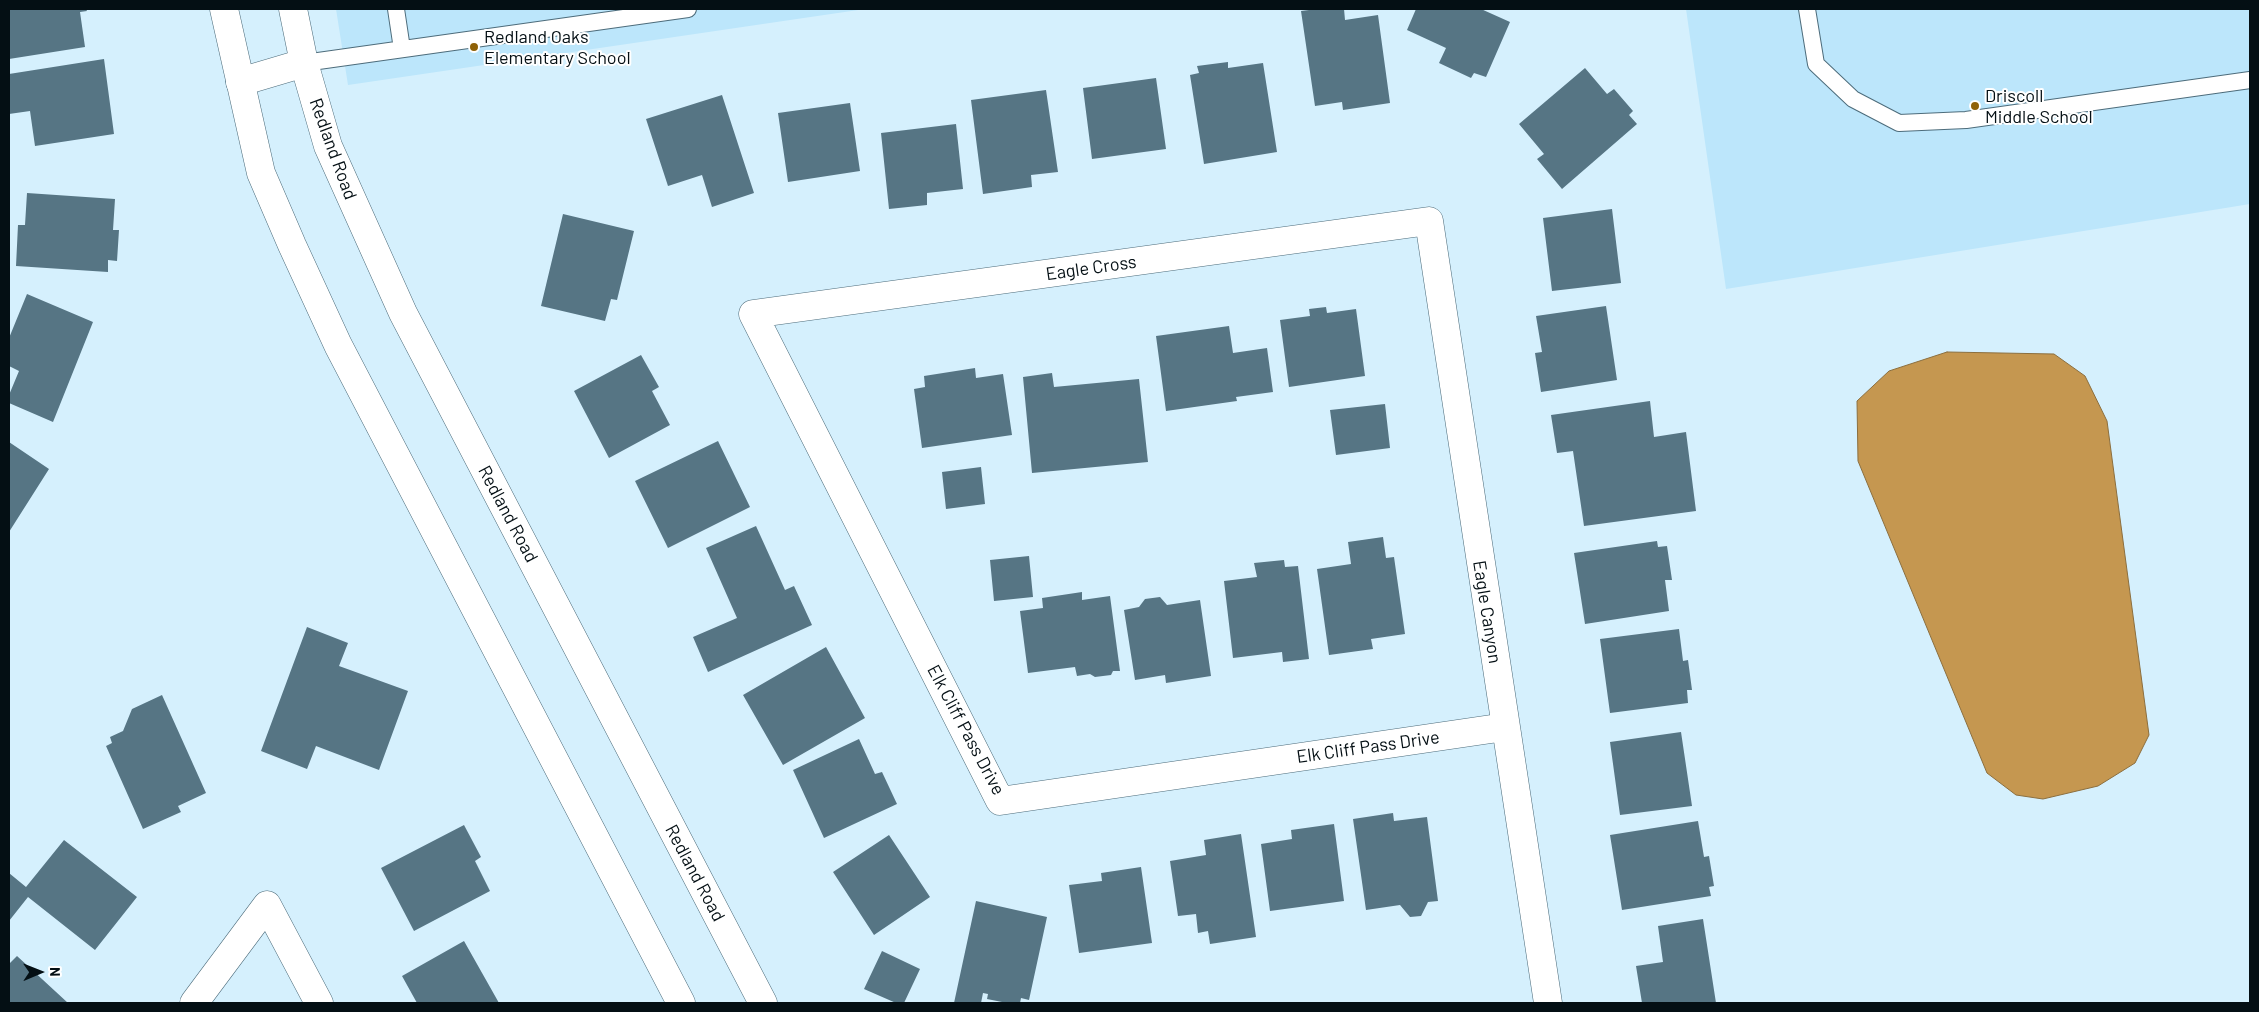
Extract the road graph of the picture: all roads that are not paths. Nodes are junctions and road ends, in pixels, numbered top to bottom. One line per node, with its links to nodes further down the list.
1 (224, 9): 10 (street)
2 (293, 9): 8 (street, Redland Road)
3 (396, 9): 7 (lane)
4 (688, 9): 6 (lane)
5 (1807, 9): 9 (lane)
6 (601, 15): 7 (lane)
7 (402, 49): 8 (lane)
8 (304, 63): 10 (street); 17 (street, Redland Road)
9 (2250, 80)
10 (240, 82): 16 (street)
11 (1429, 221): 12 (street, Eagle Cross); 13 (street, Eagle Canyon)
12 (754, 314): 13 (street, Elk Cliff Pass Drive)
13 (1505, 727): 18 (street, Eagle Canyon)
14 (194, 1003): 15 (street)
15 (319, 1003)
16 (681, 1003)
17 (763, 1003)
18 (1548, 1003)

